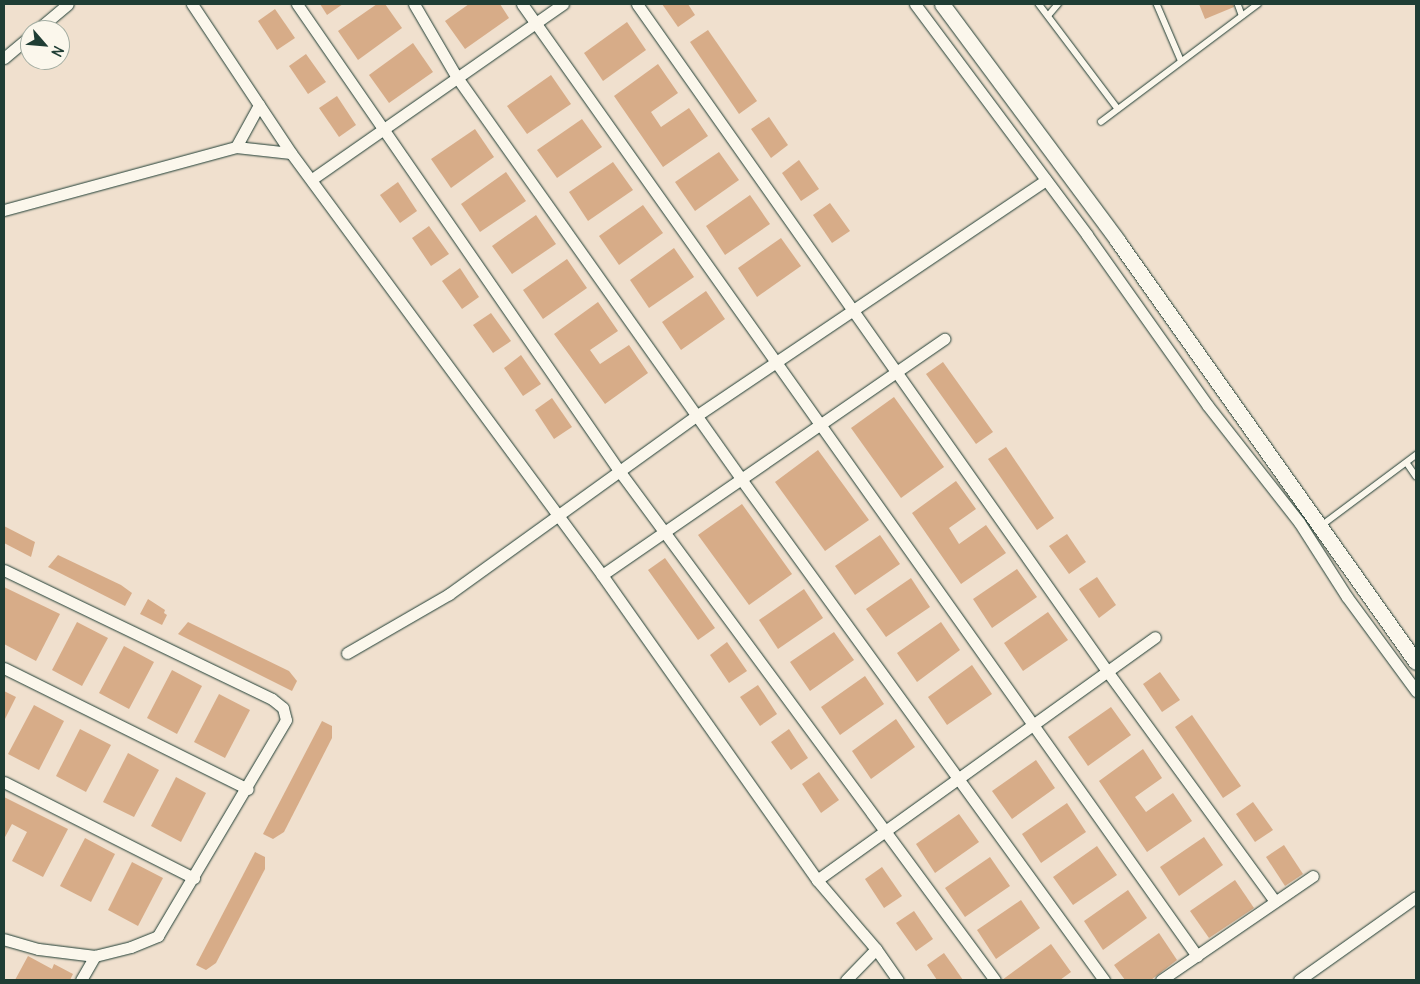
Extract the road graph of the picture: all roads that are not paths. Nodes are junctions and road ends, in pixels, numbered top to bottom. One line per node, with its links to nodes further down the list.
1 (68, 4): 17 (street)
2 (192, 4): 23 (street)
3 (297, 4): 26 (street)
4 (414, 4): 22 (street)
5 (522, 4): 18 (street)
6 (563, 4): 18 (street)
7 (637, 4): 32 (street)
8 (916, 4): 30 (street)
9 (942, 4): 44 (street)
10 (1039, 4): 16 (lane)
11 (1058, 4): 16 (lane)
12 (1157, 4): 21 (lane)
13 (1238, 4): 15 (lane)
14 (1258, 4): 15 (lane)
15 (1242, 15): 21 (lane)
16 (1048, 16): 24 (lane)
17 (49, 20)
18 (535, 23): 22 (street); 34 (street)
19 (20, 44): 20 (street)
20 (4, 58)
21 (1180, 60): 24 (lane)
22 (456, 76): 26 (street); 36 (street)
23 (259, 105): 27 (street); 28 (street)
24 (1118, 109): 25 (lane)
25 (1101, 122)
26 (382, 127): 29 (street); 40 (street)
27 (236, 148): 28 (street); 31 (street)
28 (292, 153): 29 (street)
29 (312, 179): 43 (street)
30 (1046, 180): 32 (street); 53 (street)
31 (4, 210)
32 (853, 312): 34 (street); 35 (street)
33 (944, 339): 35 (street)
34 (778, 363): 36 (street); 37 (street)
35 (896, 372): 37 (street); 52 (street)
36 (696, 416): 40 (street); 42 (street)
37 (821, 424): 42 (street); 54 (street)
38 (1416, 456): 39 (lane)
39 (1407, 463): 41 (lane); 44 (lane)
40 (620, 472): 43 (street); 45 (street)
41 (1416, 476)
42 (741, 479): 45 (street); 55 (street)
43 (556, 514): 47 (street); 49 (street)
44 (1319, 528): 50 (street)
45 (666, 531): 47 (street); 58 (street)
46 (4, 570): 57 (street)
47 (602, 575): 61 (street)
48 (1155, 637): 52 (street)
49 (347, 653)
50 (1416, 662)
51 (4, 668): 57 (street)
52 (1107, 671): 54 (street); 63 (street)
53 (1416, 691)
54 (1034, 724): 55 (street); 67 (street)
55 (958, 778): 58 (street); 72 (street)
56 (4, 782): 60 (street)
57 (248, 790): 60 (street)
58 (883, 832): 61 (street); 71 (street)
59 (1312, 876): 63 (street)
60 (194, 878): 66 (street)
61 (817, 880): 65 (street)
62 (1416, 897): 74 (street)
63 (1275, 901): 67 (street)
64 (5, 943): 66 (street)
65 (876, 949): 69 (street); 70 (street)
66 (95, 956): 68 (street)
67 (1197, 956): 73 (street)
68 (81, 980)
69 (846, 980)
70 (898, 980)
71 (994, 980)
72 (1104, 980)
73 (1161, 980)
74 (1299, 980)

